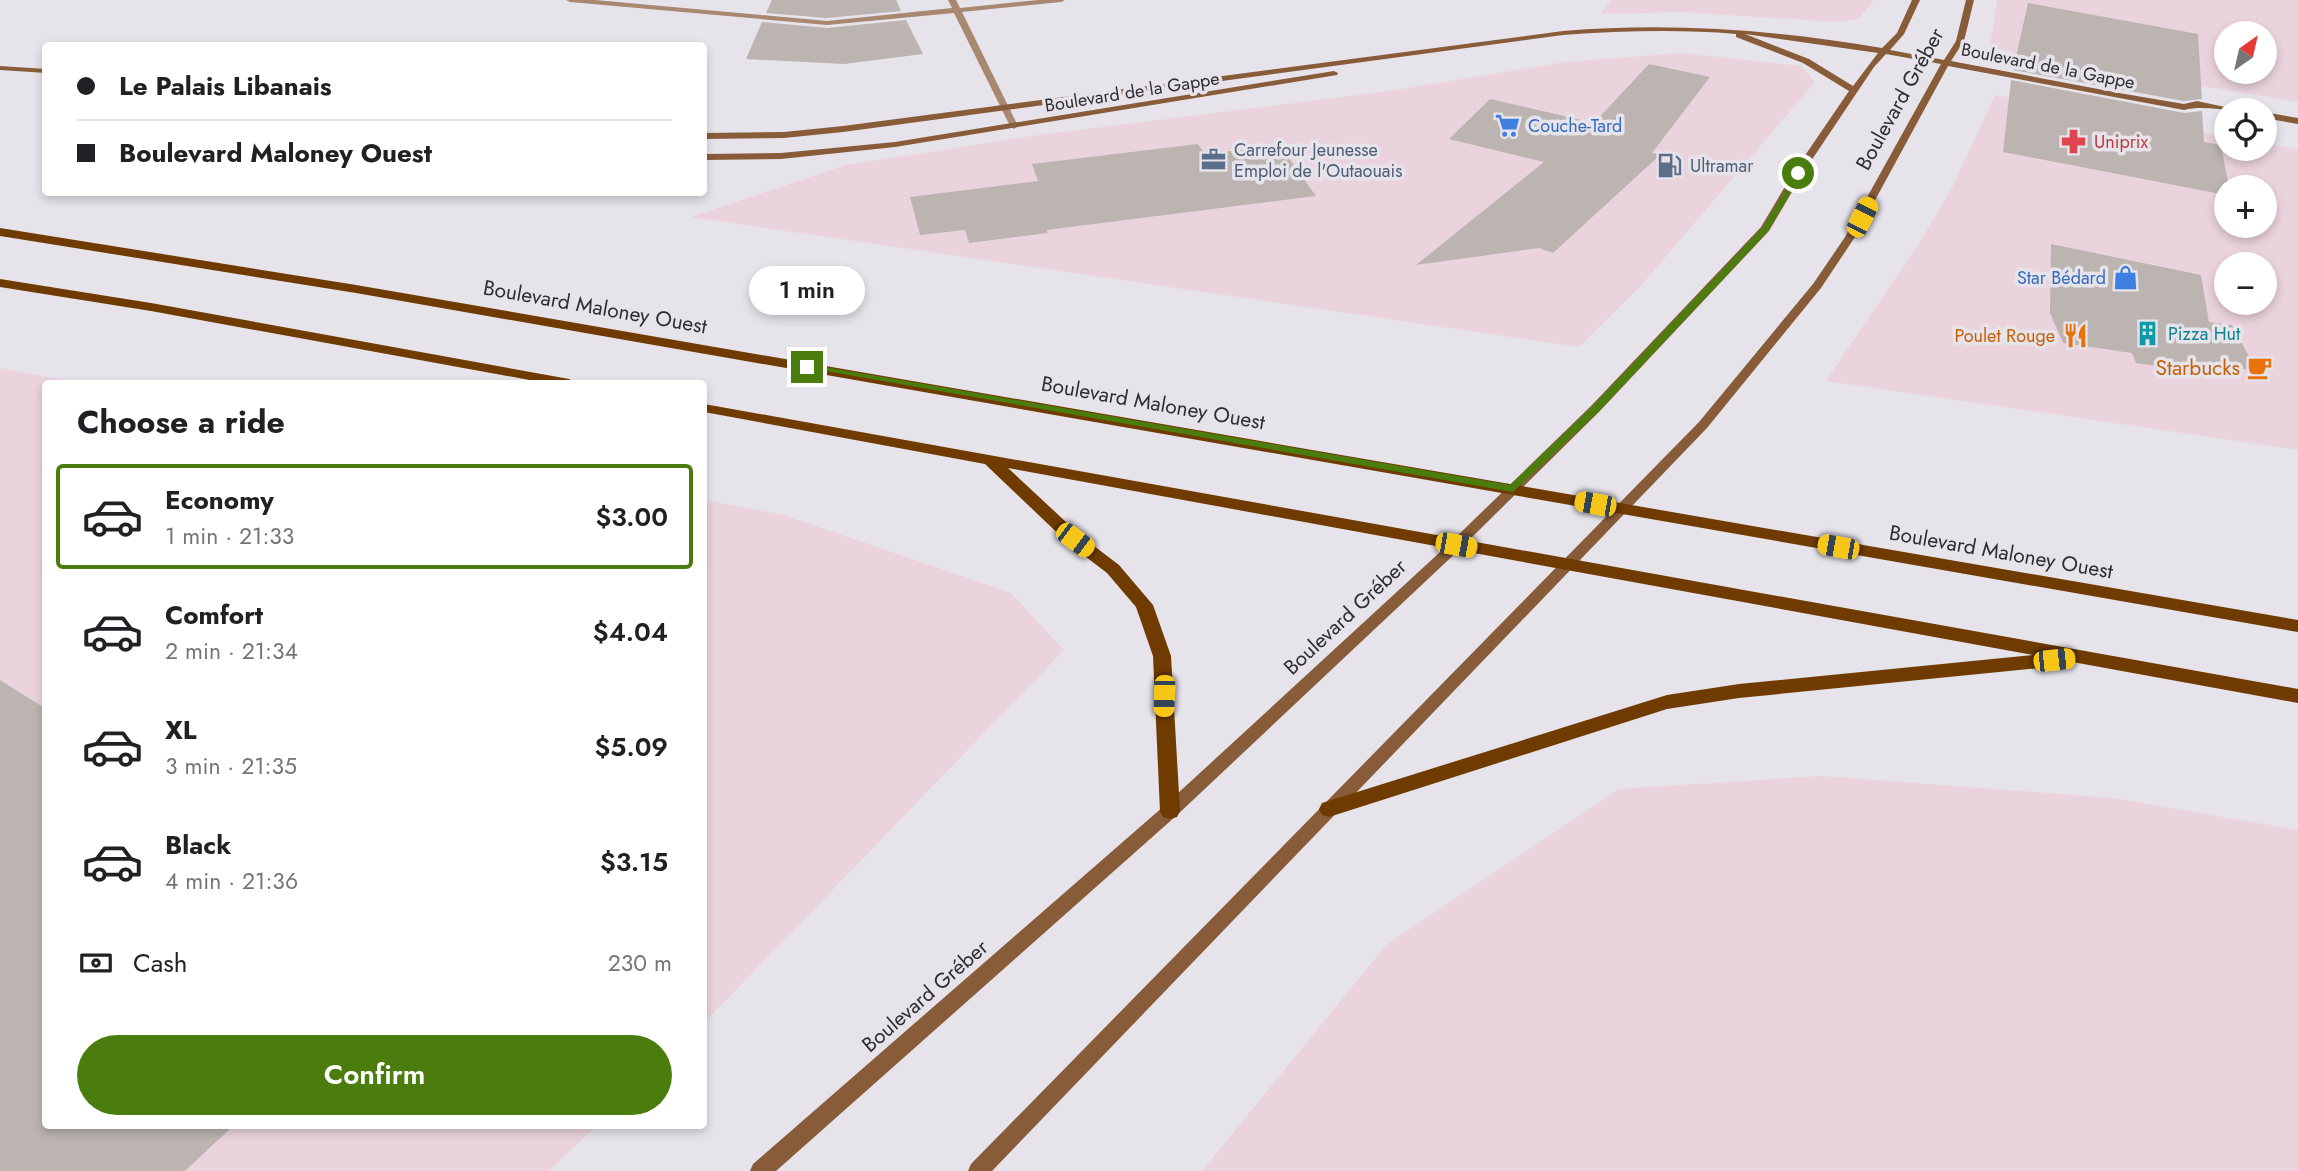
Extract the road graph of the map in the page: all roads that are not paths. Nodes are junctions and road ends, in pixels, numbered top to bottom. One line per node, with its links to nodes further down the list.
1 (570, 0): 6 (street)
2 (952, 0): 6 (street)
3 (1061, 0): 6 (street)
4 (1916, 0): 9 (main road, Boulevard Gréber)
5 (1970, 0): 10 (main road, Boulevard Gréber)
6 (956, 12): 15 (street)
7 (1722, 28): 8 (main road, Boulevard de la Gappe); 9 (main road, Boulevard de la Gappe); 13 (main road)
8 (1563, 33): 15 (main road, Boulevard de la Gappe); 18 (main road, Boulevard de la Gappe)
9 (1885, 51): 10 (main road, Boulevard de la Gappe); 13 (main road, Boulevard Gréber)
10 (1946, 63): 14 (main road, Boulevard de la Gappe); 27 (main road, Boulevard Gréber)
11 (0, 68): 12 (main road)
12 (42, 71)
13 (1854, 90): 26 (main road, Boulevard Gréber)
14 (2214, 107)
15 (1006, 108): 18 (street); 19 (main road, Boulevard de la Gappe)
16 (2277, 118): 17 (main road)
17 (2298, 121)
18 (1014, 126): 20 (main road, Boulevard de la Gappe)
19 (707, 136)
20 (707, 157)
21 (0, 232): 26 (main road, Boulevard Maloney Ouest)
22 (0, 284): 23 (main road)
23 (553, 380)
24 (707, 409): 25 (main road)
25 (990, 460): 28 (main road); 34 (main road)
26 (1513, 489): 27 (main road, Boulevard Maloney Ouest); 28 (main road, Boulevard Gréber)
27 (1622, 509): 29 (main road, Boulevard Gréber); 30 (main road, Boulevard Maloney Ouest)
28 (1456, 545): 29 (main road); 34 (main road, Boulevard Gréber)
29 (1567, 564): 31 (main road); 33 (main road, Boulevard Gréber)
30 (2298, 626)
31 (2081, 657): 32 (main road); 33 (main road)
32 (2298, 696)
33 (1329, 809): 36 (main road, Boulevard Gréber)
34 (1170, 811): 35 (main road, Boulevard Gréber)
35 (760, 1171)
36 (978, 1171)

